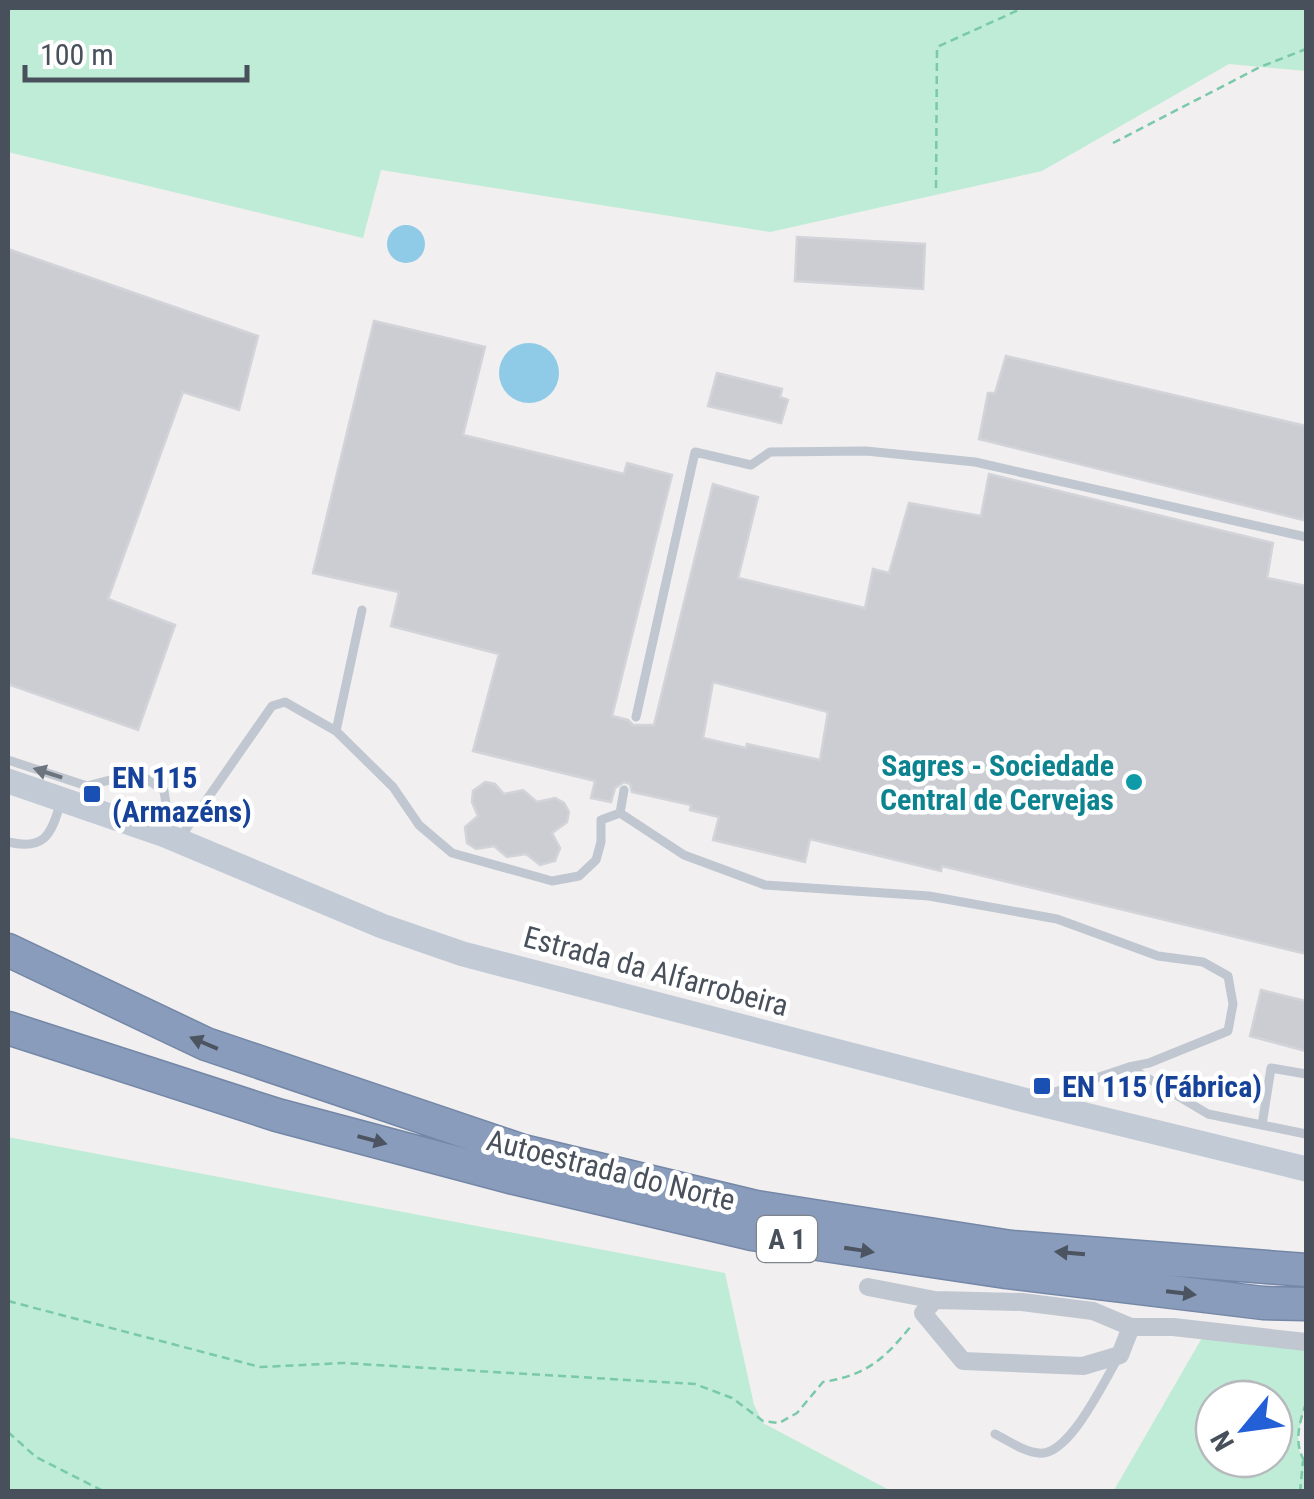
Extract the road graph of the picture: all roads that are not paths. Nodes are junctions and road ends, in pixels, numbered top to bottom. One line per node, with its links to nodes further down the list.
1 (1306, 537): 3 (lane)
2 (362, 610): 4 (lane)
3 (636, 717)
4 (336, 731): 9 (lane); 10 (lane)
5 (8, 760): 10 (lane, one-way to 5)
6 (8, 780): 8 (main road, Estrada da Alfarrobeira)
7 (624, 790): 9 (lane)
8 (62, 799): 10 (main road, Estrada da Alfarrobeira); 11 (lane)
9 (620, 814): 14 (lane)
10 (171, 838): 16 (main road, Estrada da Alfarrobeira)
11 (8, 842)
12 (8, 950): 20 (highway, Autoestrada do Norte / A 1, one-way to 12)
13 (8, 1028): 22 (highway, Autoestrada do Norte / A 1, one-way to 22)
14 (1130, 1066): 16 (lane); 17 (lane)
15 (1306, 1074): 17 (lane)
16 (1028, 1101): 19 (main road, Estrada da Alfarrobeira)
17 (1262, 1124): 18 (lane)
18 (1306, 1132)
19 (1306, 1170)
20 (1306, 1270)
21 (868, 1287): 23 (street)
22 (1306, 1304)
23 (928, 1306): 24 (street); 26 (street)
24 (1131, 1327): 25 (street); 26 (street)
25 (1306, 1342)
26 (1120, 1355): 27 (lane)
27 (995, 1434)

